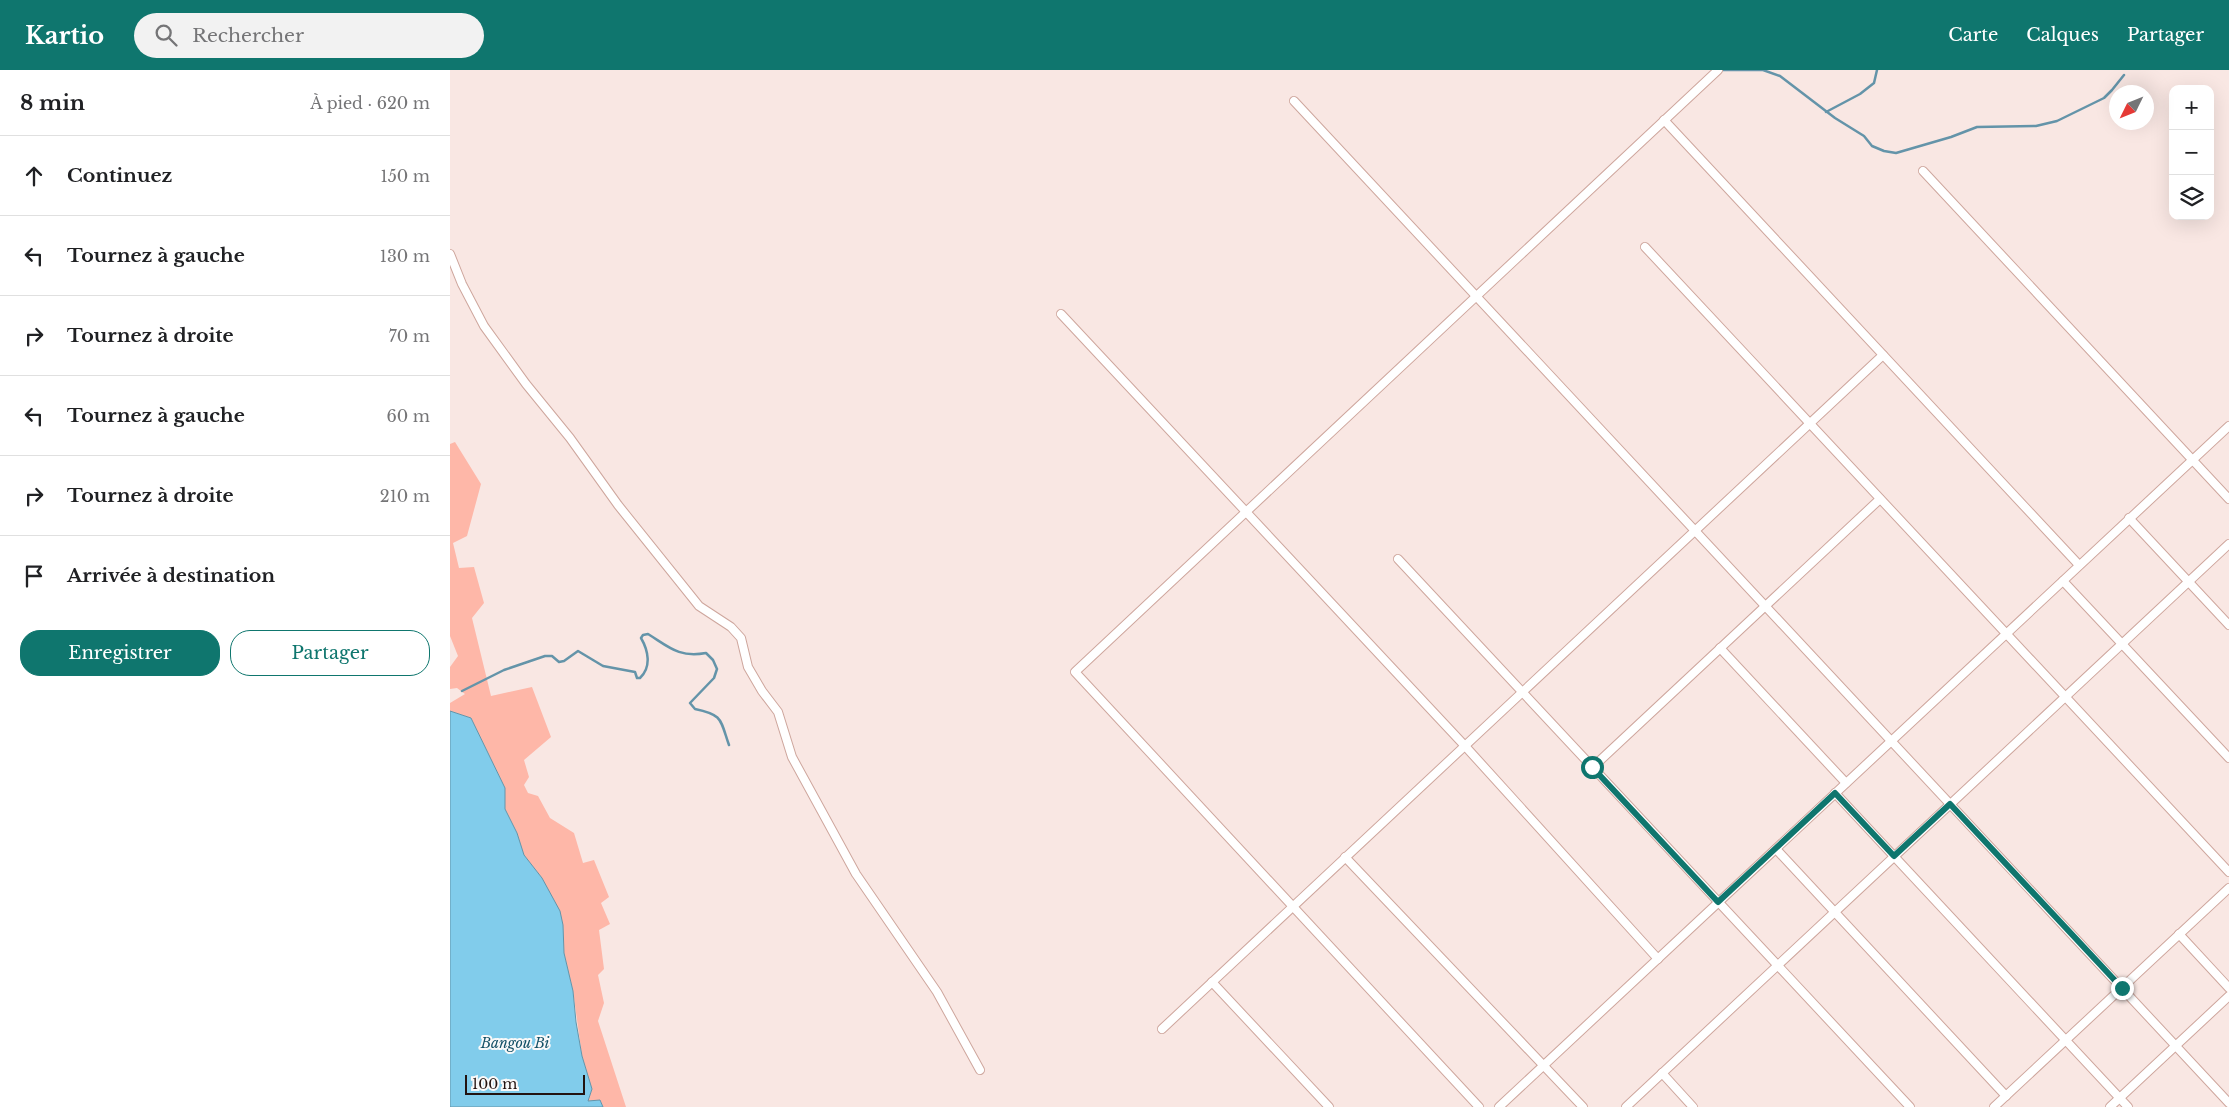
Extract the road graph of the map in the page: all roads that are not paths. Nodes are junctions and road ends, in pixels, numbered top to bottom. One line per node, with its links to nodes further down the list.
1 (1718, 70): 3 (street)
2 (1294, 101): 7 (street)
3 (1664, 120): 7 (street); 9 (street)
4 (1923, 171): 12 (street)
5 (1645, 247): 10 (street)
6 (450, 254): 56 (street)
7 (1476, 296): 15 (street); 17 (street)
8 (1061, 314): 15 (street)
9 (1883, 355): 10 (street); 20 (street)
10 (1810, 423): 13 (street); 17 (street)
11 (2229, 426): 12 (street)
12 (2192, 460): 14 (street); 16 (street)
13 (1880, 499): 23 (street); 25 (street)
14 (2229, 499)
15 (1245, 511): 31 (street); 43 (street)
16 (2130, 518): 20 (street); 22 (street)
17 (1695, 531): 23 (street); 28 (street)
18 (2229, 544): 22 (street)
19 (1398, 559): 28 (street)
20 (2080, 565): 21 (street)
21 (2063, 581): 25 (street); 26 (street)
22 (2189, 582): 24 (street); 26 (street)
23 (1765, 606): 27 (street); 30 (street)
24 (2229, 625)
25 (2006, 634): 29 (street); 30 (street)
26 (2122, 644): 29 (street); 32 (street)
27 (1720, 648): 33 (street); 34 (street)
28 (1522, 692): 31 (street); 33 (street)
29 (2065, 697): 36 (street); 40 (street)
30 (1891, 741): 34 (street); 36 (street)
31 (1465, 746): 39 (street); 46 (street)
32 (2229, 758)
33 (1592, 767): 42 (street)
34 (1846, 783): 35 (street)
35 (1835, 793): 37 (street); 38 (street)
36 (1950, 804): 38 (street); 49 (street)
37 (1776, 849): 42 (street); 44 (street)
38 (1894, 856): 44 (street); 53 (street)
39 (1345, 857): 43 (street); 55 (street)
40 (2229, 872)
41 (2229, 888): 45 (street)
42 (1718, 902): 46 (street); 47 (street)
43 (1292, 907): 48 (street); 62 (street)
44 (1835, 912): 47 (street); 58 (street)
45 (2179, 934): 49 (street); 50 (street)
46 (1658, 959): 55 (street)
47 (1778, 966): 57 (street); 67 (street)
48 (1212, 982): 52 (street); 61 (street)
49 (2122, 988): 53 (street); 54 (street)
50 (2229, 988)
51 (2229, 996): 54 (street)
52 (1162, 1029)
53 (2066, 1040): 58 (street); 59 (street)
54 (2176, 1046): 59 (street); 60 (street)
55 (1544, 1065): 63 (street); 64 (street)
56 (980, 1070)
57 (1662, 1073): 65 (street); 66 (street)
58 (2006, 1096): 68 (street)
59 (2120, 1098): 69 (street); 70 (street)
60 (2229, 1102)
61 (1329, 1107)
62 (1479, 1107)
63 (1499, 1107)
64 (1583, 1107)
65 (1626, 1107)
66 (1693, 1107)
67 (1910, 1107)
68 (1994, 1107)
69 (2110, 1107)
70 (2128, 1107)

